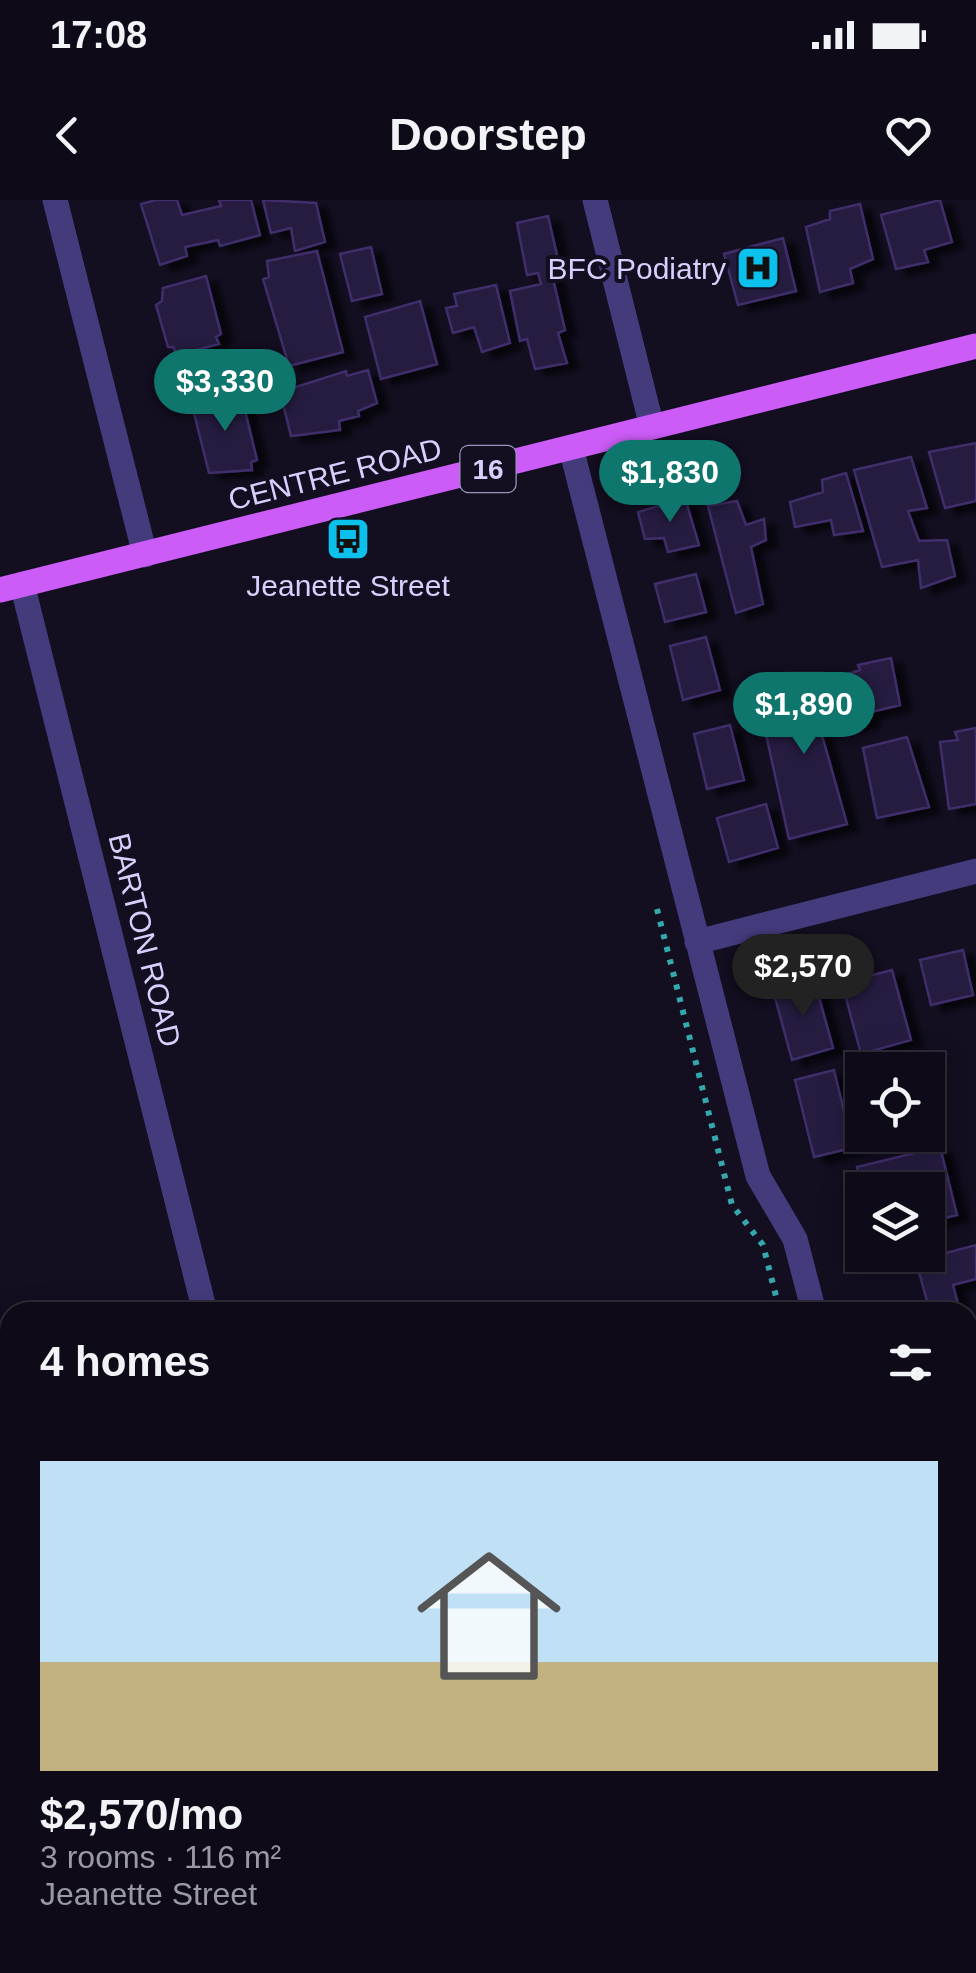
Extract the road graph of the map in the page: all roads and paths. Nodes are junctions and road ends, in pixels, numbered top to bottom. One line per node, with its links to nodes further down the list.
1 (55, 200): 6 (street)
2 (595, 200): 4 (street)
3 (976, 346): 4 (main road, CENTRE ROAD / 16)
4 (652, 427): 5 (main road, CENTRE ROAD / 16)
5 (570, 448): 6 (main road, CENTRE ROAD / 16); 9 (street)
6 (144, 555): 7 (main road, CENTRE ROAD / 16)
7 (11, 587): 10 (street, BARTON ROAD)
8 (976, 872): 9 (street)
9 (698, 942): 11 (street)
10 (202, 1302)
11 (811, 1302)

